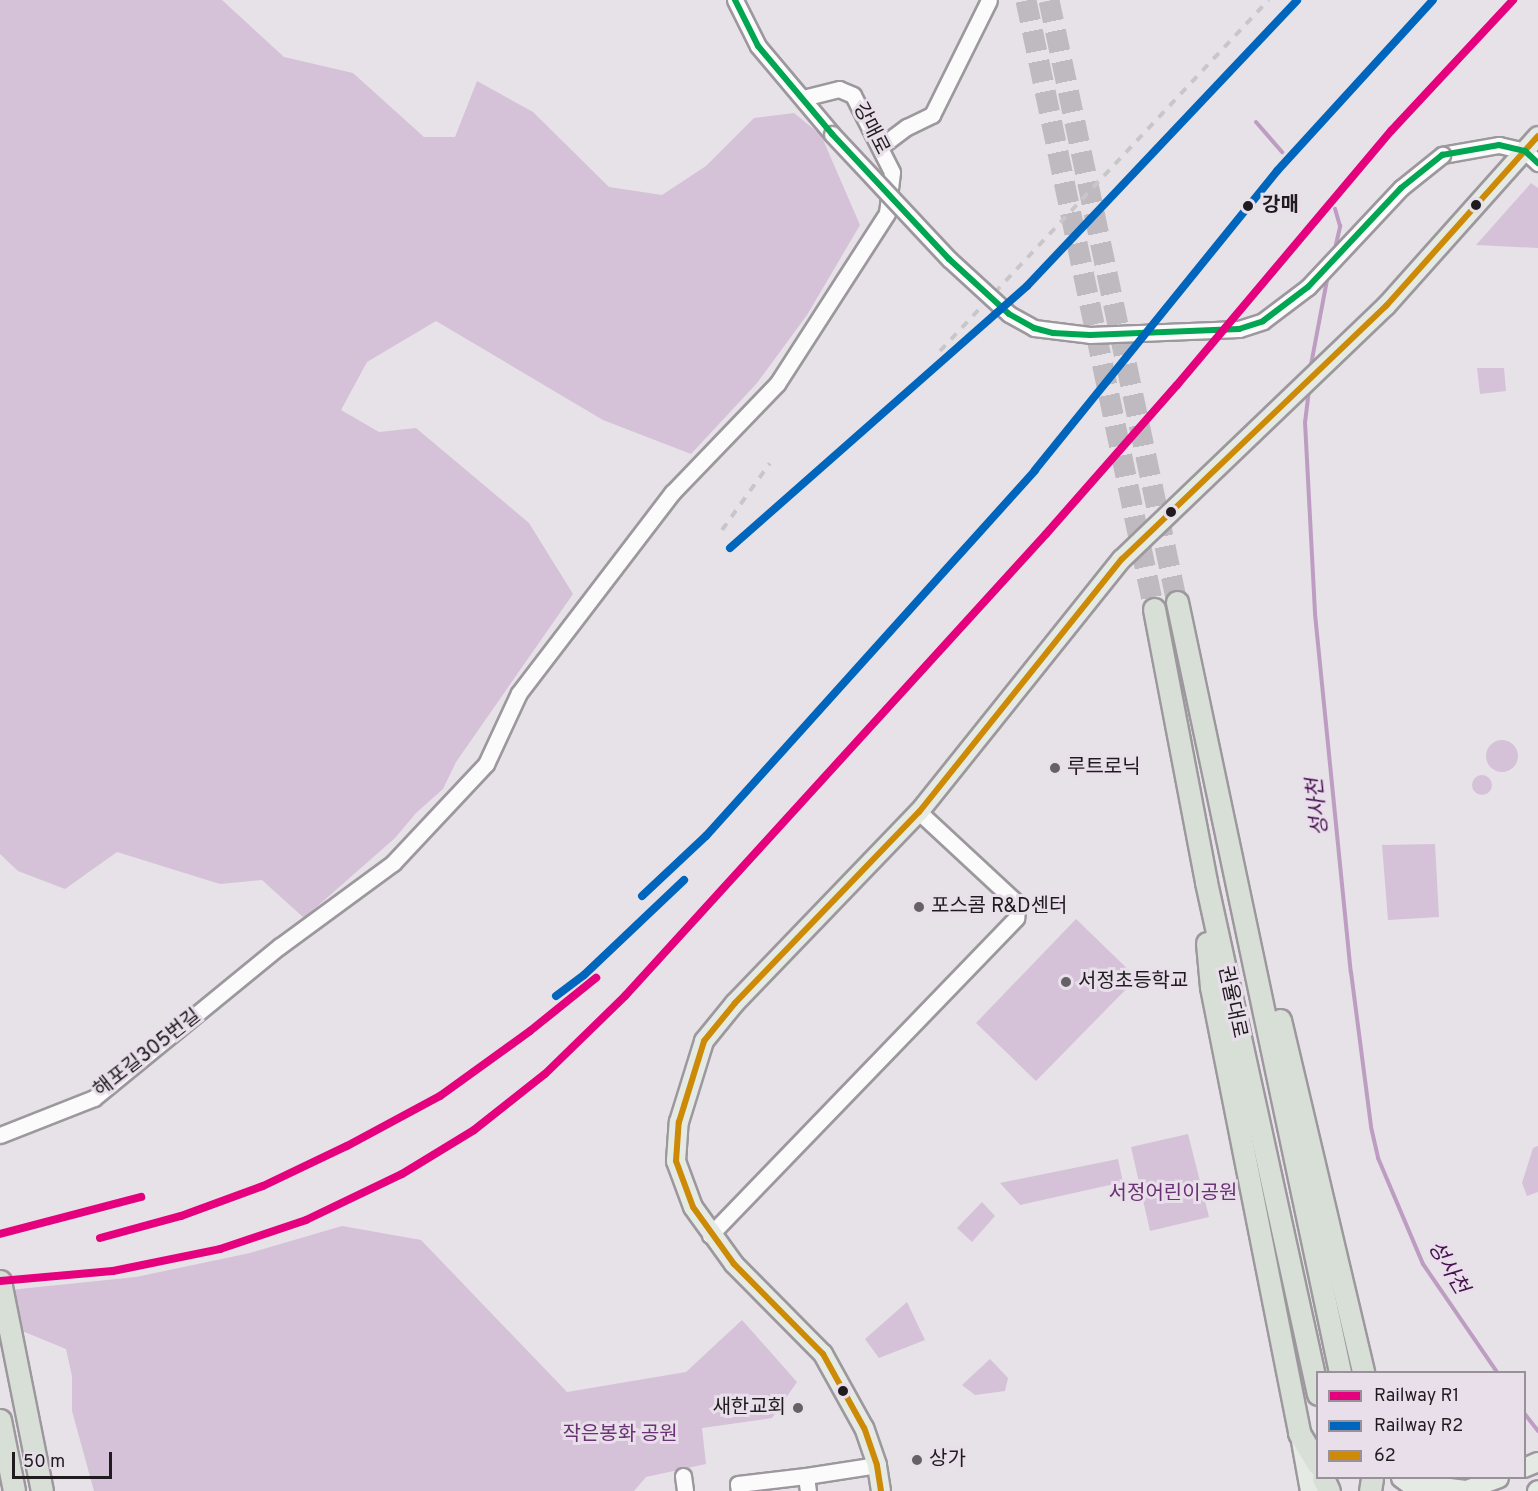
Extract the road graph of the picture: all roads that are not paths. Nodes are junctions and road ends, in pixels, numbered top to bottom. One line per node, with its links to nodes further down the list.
1 (735, 0): 3 (street, 강매로)
2 (989, 0): 5 (street)
3 (803, 98): 5 (street, 강매로); 6 (street, 강매로, bridge)
4 (1538, 136): 6 (main road)
5 (880, 147): 7 (street, 강매로)
6 (1532, 157): 12 (main road)
7 (886, 213): 13 (street, 해포길305번길)
8 (1177, 602): 11 (highway, 권율대로)
9 (1154, 609): 10 (highway, 권율대로)
10 (1192, 808): 18 (highway, 권율대로); 20 (highway)
11 (1221, 809): 16 (highway, 권율대로); 17 (highway)
12 (919, 812): 14 (main road); 14 (street)
13 (0, 1135)
14 (710, 1235): 22 (main road)
15 (0, 1281): 27 (highway)
16 (1340, 1371)
17 (1363, 1371)
18 (1316, 1390)
19 (0, 1420): 26 (highway)
20 (1299, 1433): 21 (highway); 30 (main road)
21 (1316, 1462)
22 (877, 1465): 25 (street); 29 (main road)
23 (1402, 1479): 31 (main road)
24 (1496, 1479): 31 (main road)
25 (807, 1483): 28 (street)
26 (14, 1491)
27 (42, 1491)
28 (739, 1491)
29 (880, 1491)
30 (1310, 1491)
31 (1465, 1491)

